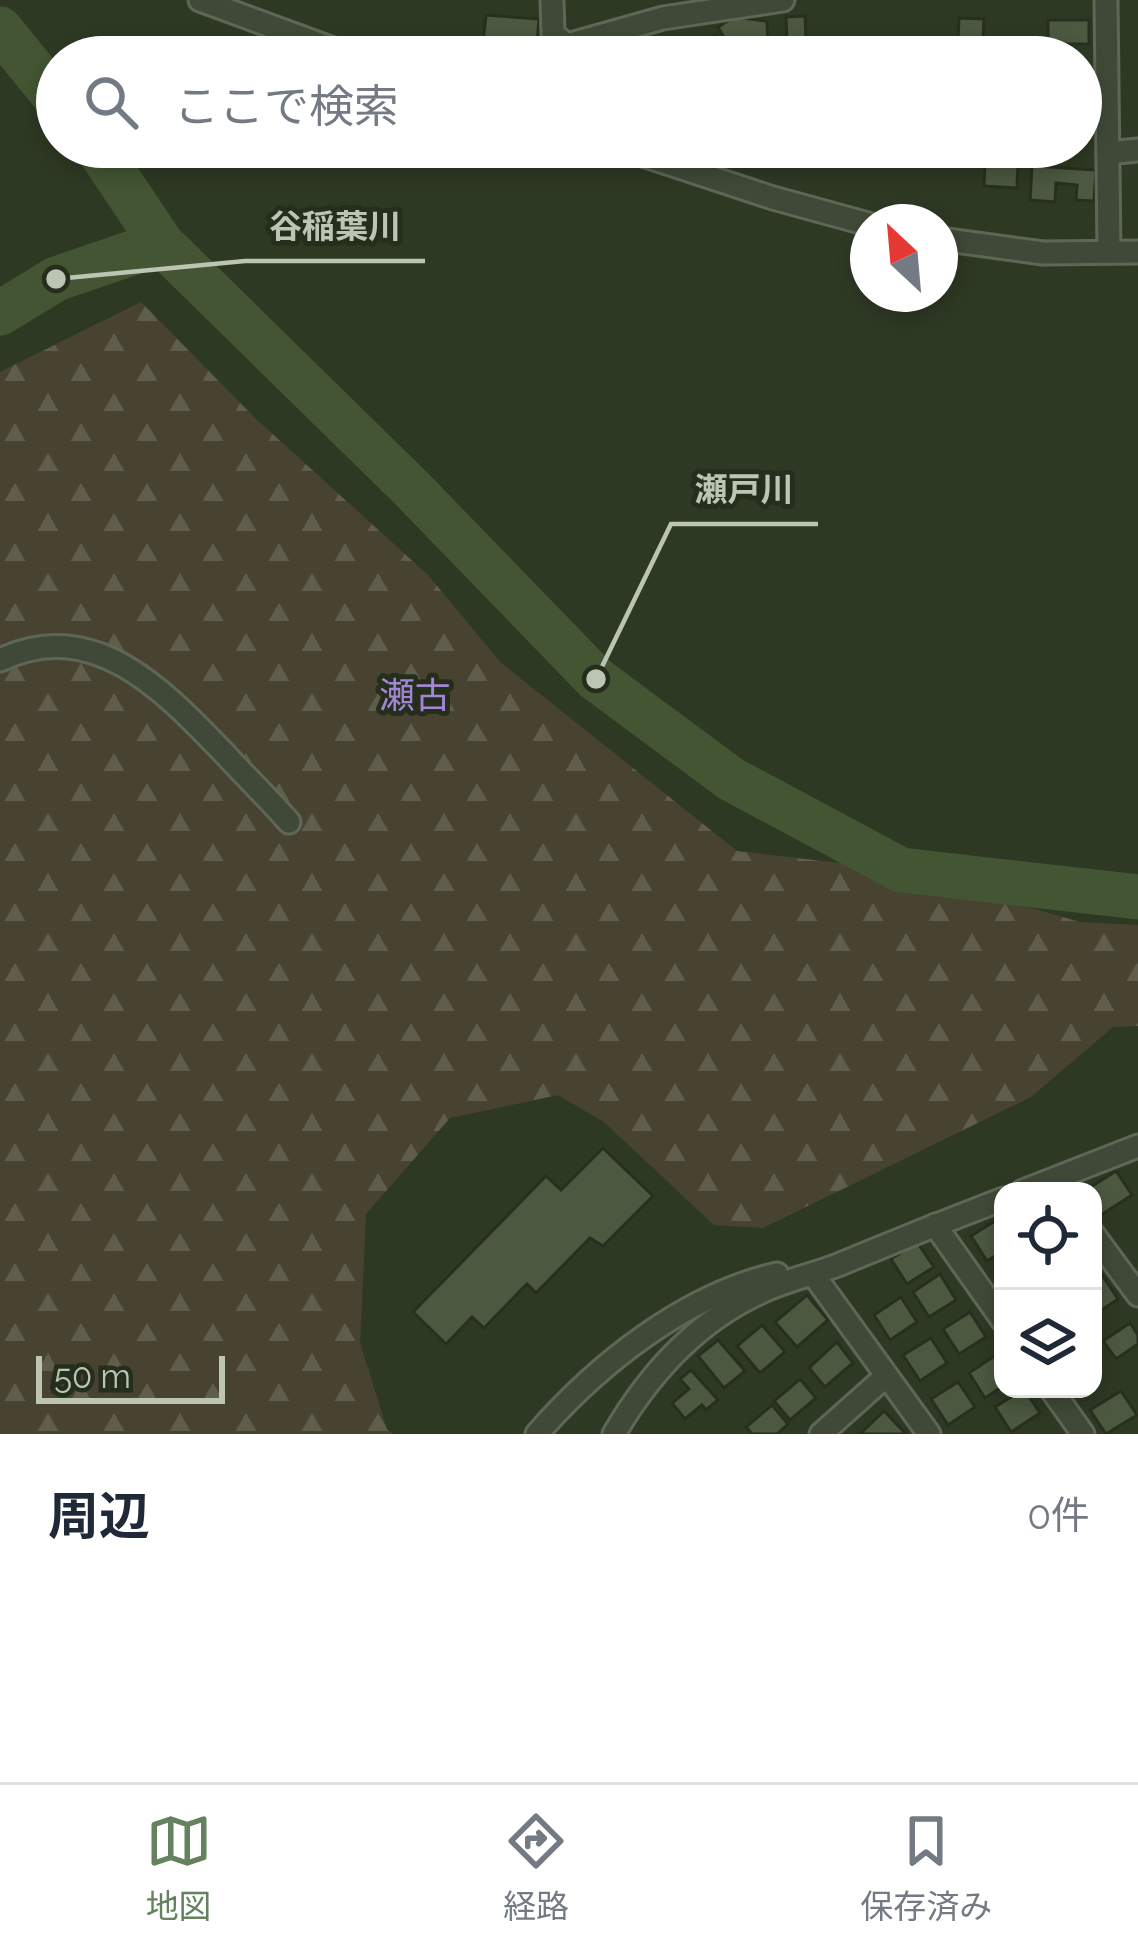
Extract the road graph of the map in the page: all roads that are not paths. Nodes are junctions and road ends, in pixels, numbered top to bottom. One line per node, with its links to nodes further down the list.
1 (200, 0): 5 (street)
2 (552, 0): 6 (street)
3 (783, 0): 7 (street)
4 (1106, 0): 9 (street)
5 (298, 36)
6 (556, 36)
7 (599, 36)
8 (1138, 150): 9 (street)
9 (1108, 153): 13 (street)
10 (686, 168): 11 (street)
11 (850, 218)
12 (958, 242): 13 (street)
13 (1109, 252): 14 (street)
14 (1138, 252)
15 (0, 660): 16 (street)
16 (289, 822)
17 (1138, 1146): 18 (street)
18 (1063, 1182)
19 (994, 1202): 20 (street)
20 (935, 1225): 22 (street); 24 (street)
21 (1102, 1246): 23 (street)
22 (814, 1274): 25 (street); 27 (street); 28 (street)
23 (1138, 1294)
24 (994, 1308)
25 (886, 1376): 29 (street); 30 (street)
26 (1057, 1398): 31 (street)
27 (537, 1434)
28 (614, 1434)
29 (820, 1434)
30 (928, 1434)
31 (1083, 1434)

